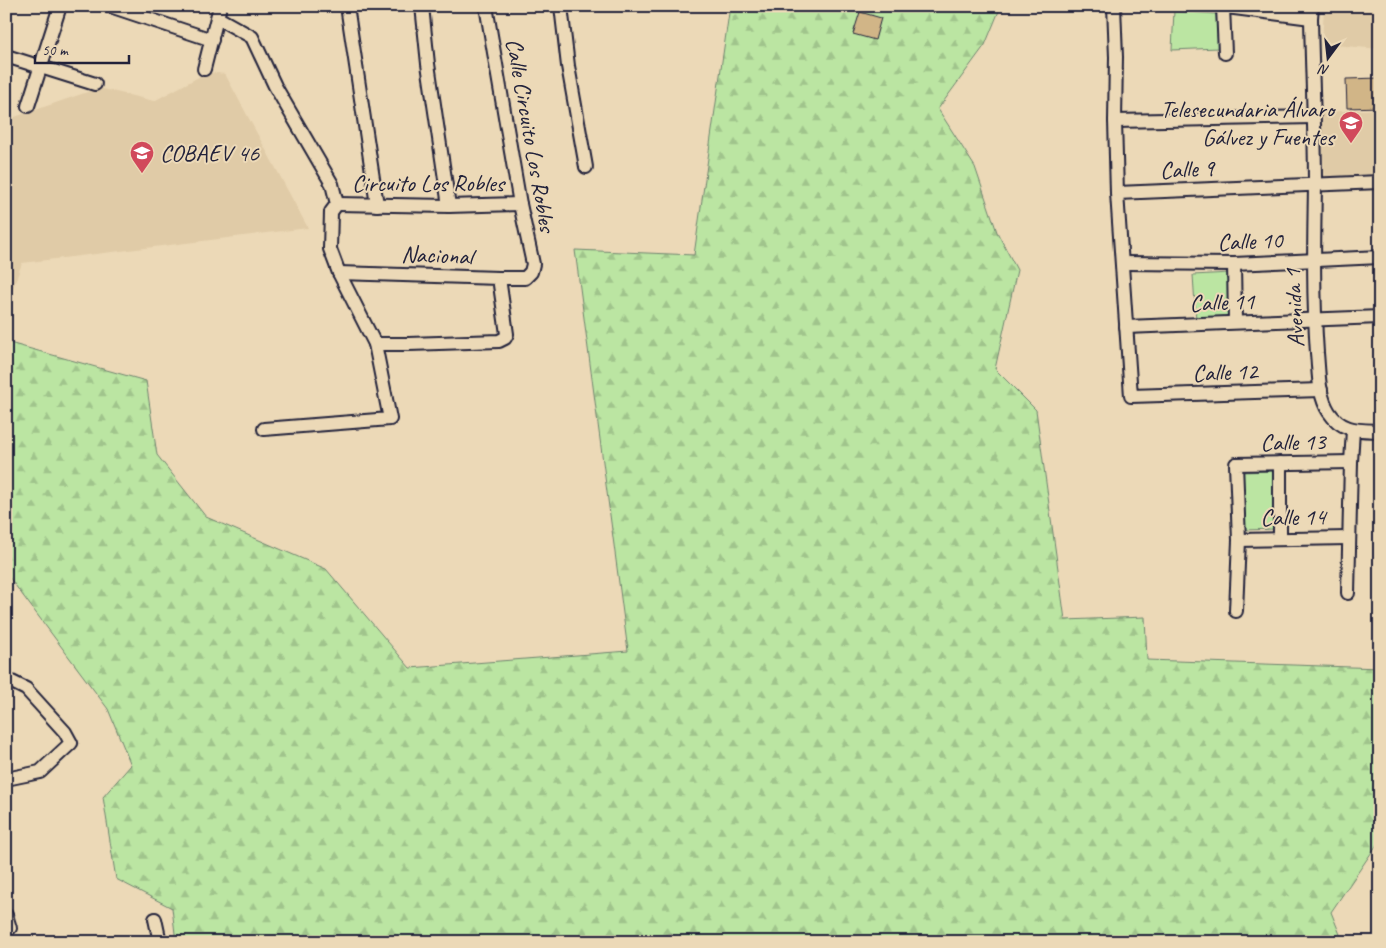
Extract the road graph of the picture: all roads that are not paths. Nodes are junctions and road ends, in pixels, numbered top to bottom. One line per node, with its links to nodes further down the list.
1 (60, 6): 15 (street)
2 (110, 6): 12 (street)
3 (347, 6): 27 (street)
4 (422, 6): 28 (street)
5 (486, 6): 26 (street, Calle Circuito Los Robles)
6 (561, 6): 21 (street)
7 (1114, 6): 20 (street)
8 (1219, 6): 9 (street)
9 (1223, 7): 11 (street); 13 (street)
10 (219, 12): 12 (street); 25 (street)
11 (1311, 12): 19 (street, Avenida 1)
12 (212, 40): 16 (street)
13 (1225, 53)
14 (6, 56): 15 (street)
15 (42, 67): 17 (street); 18 (street)
16 (204, 68)
17 (95, 84)
18 (28, 106)
19 (1313, 117): 20 (street); 23 (street, Avenida 1)
20 (1115, 121): 24 (street)
21 (586, 167)
22 (1380, 182): 23 (street, Calle 9)
23 (1315, 184): 24 (street, Calle 9); 30 (street, Avenida 1)
24 (1117, 193): 31 (street)
25 (337, 204): 27 (street, Circuito Los Robles); 34 (street)
26 (520, 204): 28 (street, Circuito Los Robles); 33 (street, Calle Circuito Los Robles)
27 (377, 205): 28 (street, Circuito Los Robles)
28 (449, 206)
29 (1380, 257): 30 (street, Calle 10)
30 (1313, 260): 32 (street, Calle 10); 37 (street, Avenida 1)
31 (1122, 263): 32 (street, Calle 10); 39 (street)
32 (1234, 264): 38 (street)
33 (531, 272): 35 (street, Nacional)
34 (339, 273): 35 (street, Nacional); 40 (street)
35 (499, 278): 40 (street)
36 (1380, 317): 37 (street, Calle 11)
37 (1315, 320): 38 (street, Calle 11); 41 (street, Avenida 1)
38 (1234, 322): 39 (street, Calle 11)
39 (1126, 327): 41 (street, Calle 12)
40 (375, 344): 42 (street)
41 (1321, 390): 43 (street, Avenida 1)
42 (264, 429)
43 (1353, 430): 44 (street); 45 (street)
44 (1380, 431)
45 (1351, 462): 46 (street, Calle 13); 48 (street)
46 (1280, 463): 47 (street); 49 (street, Calle 13)
47 (1280, 538): 48 (street, Calle 14); 49 (street, Calle 14)
48 (1349, 538): 50 (street)
49 (1238, 540): 51 (street)
50 (1348, 593)
51 (1236, 611)
52 (6, 679): 53 (street)
53 (6, 779)
54 (6, 915): 56 (street)
55 (154, 919): 57 (street)
56 (10, 928)
57 (160, 942)

